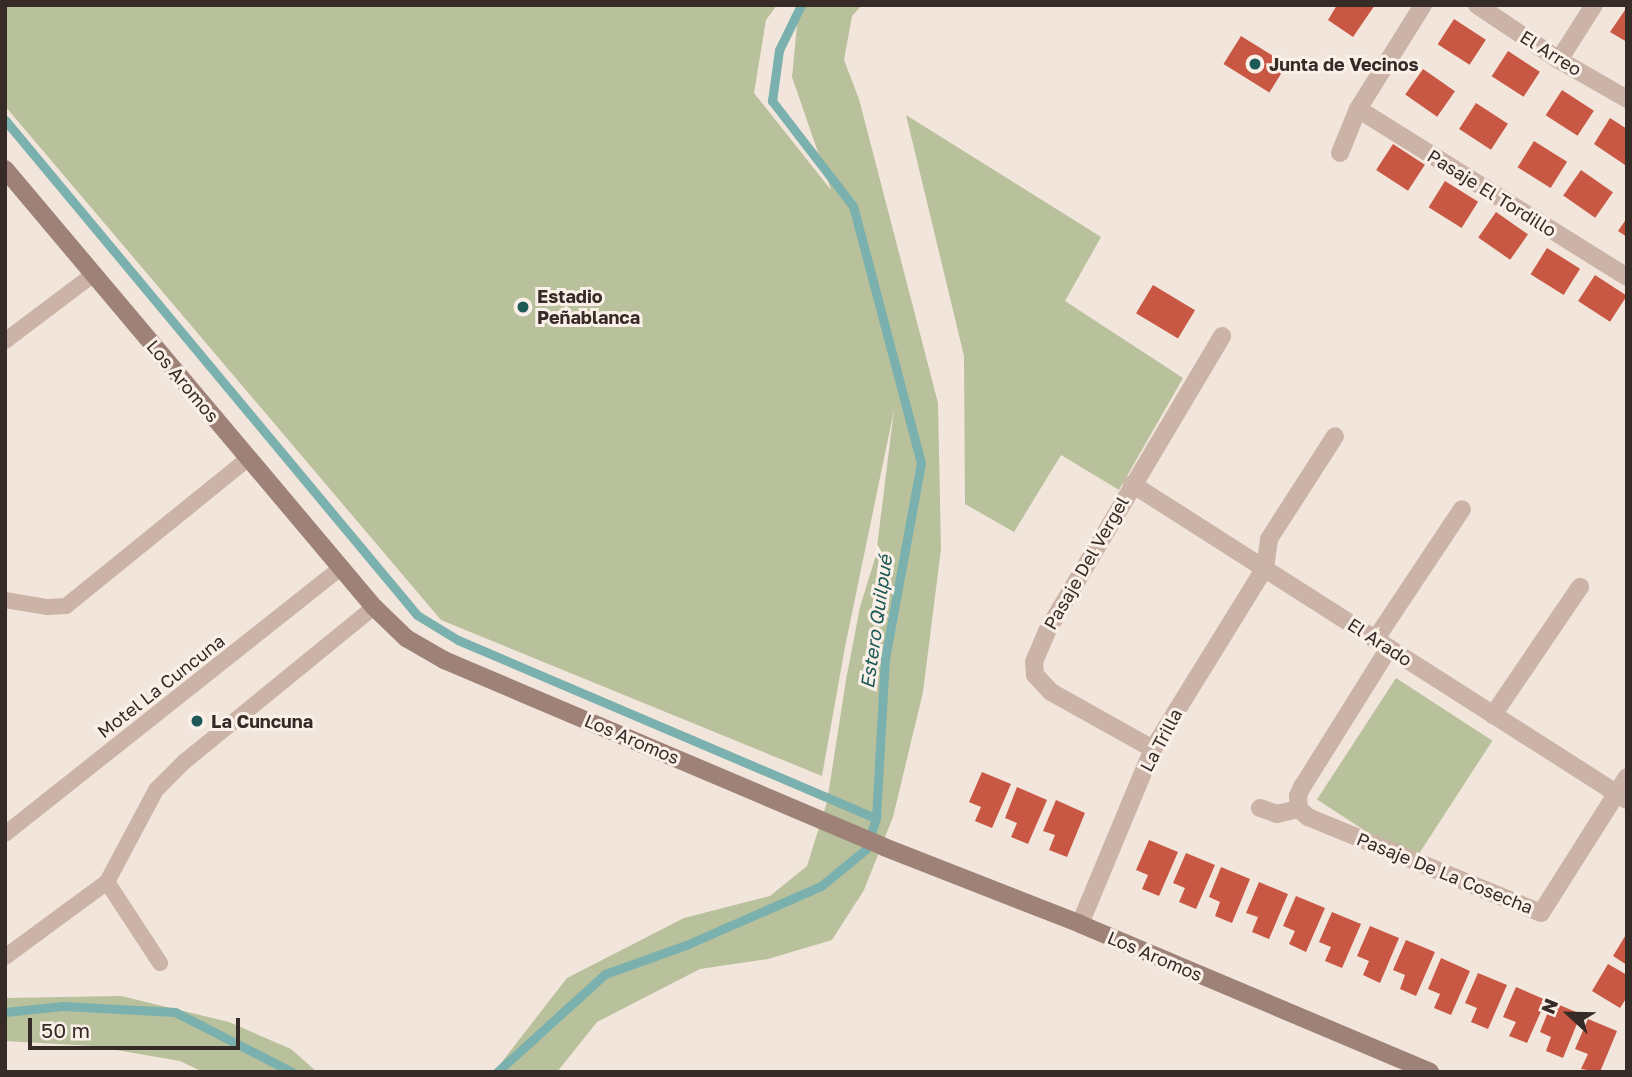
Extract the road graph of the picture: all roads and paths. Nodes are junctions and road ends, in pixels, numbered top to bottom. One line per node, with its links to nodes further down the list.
1 (1423, 5): 6 (street)
2 (1477, 5): 4 (street, El Arreo)
3 (1594, 5): 4 (street)
4 (1559, 60): 5 (street, El Arreo)
5 (1627, 99)
6 (1358, 109): 7 (street); 10 (street, Pasaje El Tordillo)
7 (1340, 153)
8 (5, 169): 9 (street, Los Aromos)
9 (94, 274): 12 (lane); 14 (street, Los Aromos)
10 (1627, 276)
11 (1222, 336): 15 (street, Pasaje Del Vergel)
12 (5, 341)
13 (1335, 436): 18 (street, La Trilla)
14 (249, 458): 17 (street, Los Aromos); 20 (lane)
15 (1132, 484): 18 (street, El Arado); 24 (street, Pasaje Del Vergel)
16 (1462, 509): 22 (street)
17 (341, 568): 21 (street, Los Aromos); 29 (lane, Motel La Cuncuna)
18 (1265, 568): 22 (street, El Arado); 24 (street, La Trilla)
19 (1580, 587): 23 (street)
20 (5, 600)
21 (374, 607): 30 (lane); 31 (street, Los Aromos)
22 (1382, 644): 23 (street, El Arado); 28 (street)
23 (1493, 715): 26 (street, El Arado)
24 (1153, 749): 31 (street, La Trilla)
25 (1627, 777): 26 (street)
26 (1621, 797): 28 (street, Pasaje De La Cosecha)
27 (1260, 808): 28 (street)
28 (1299, 809)
29 (5, 834)
30 (107, 882): 32 (lane); 33 (lane)
31 (1080, 924): 34 (street, Los Aromos)
32 (5, 957)
33 (160, 963)
34 (1430, 1072)

